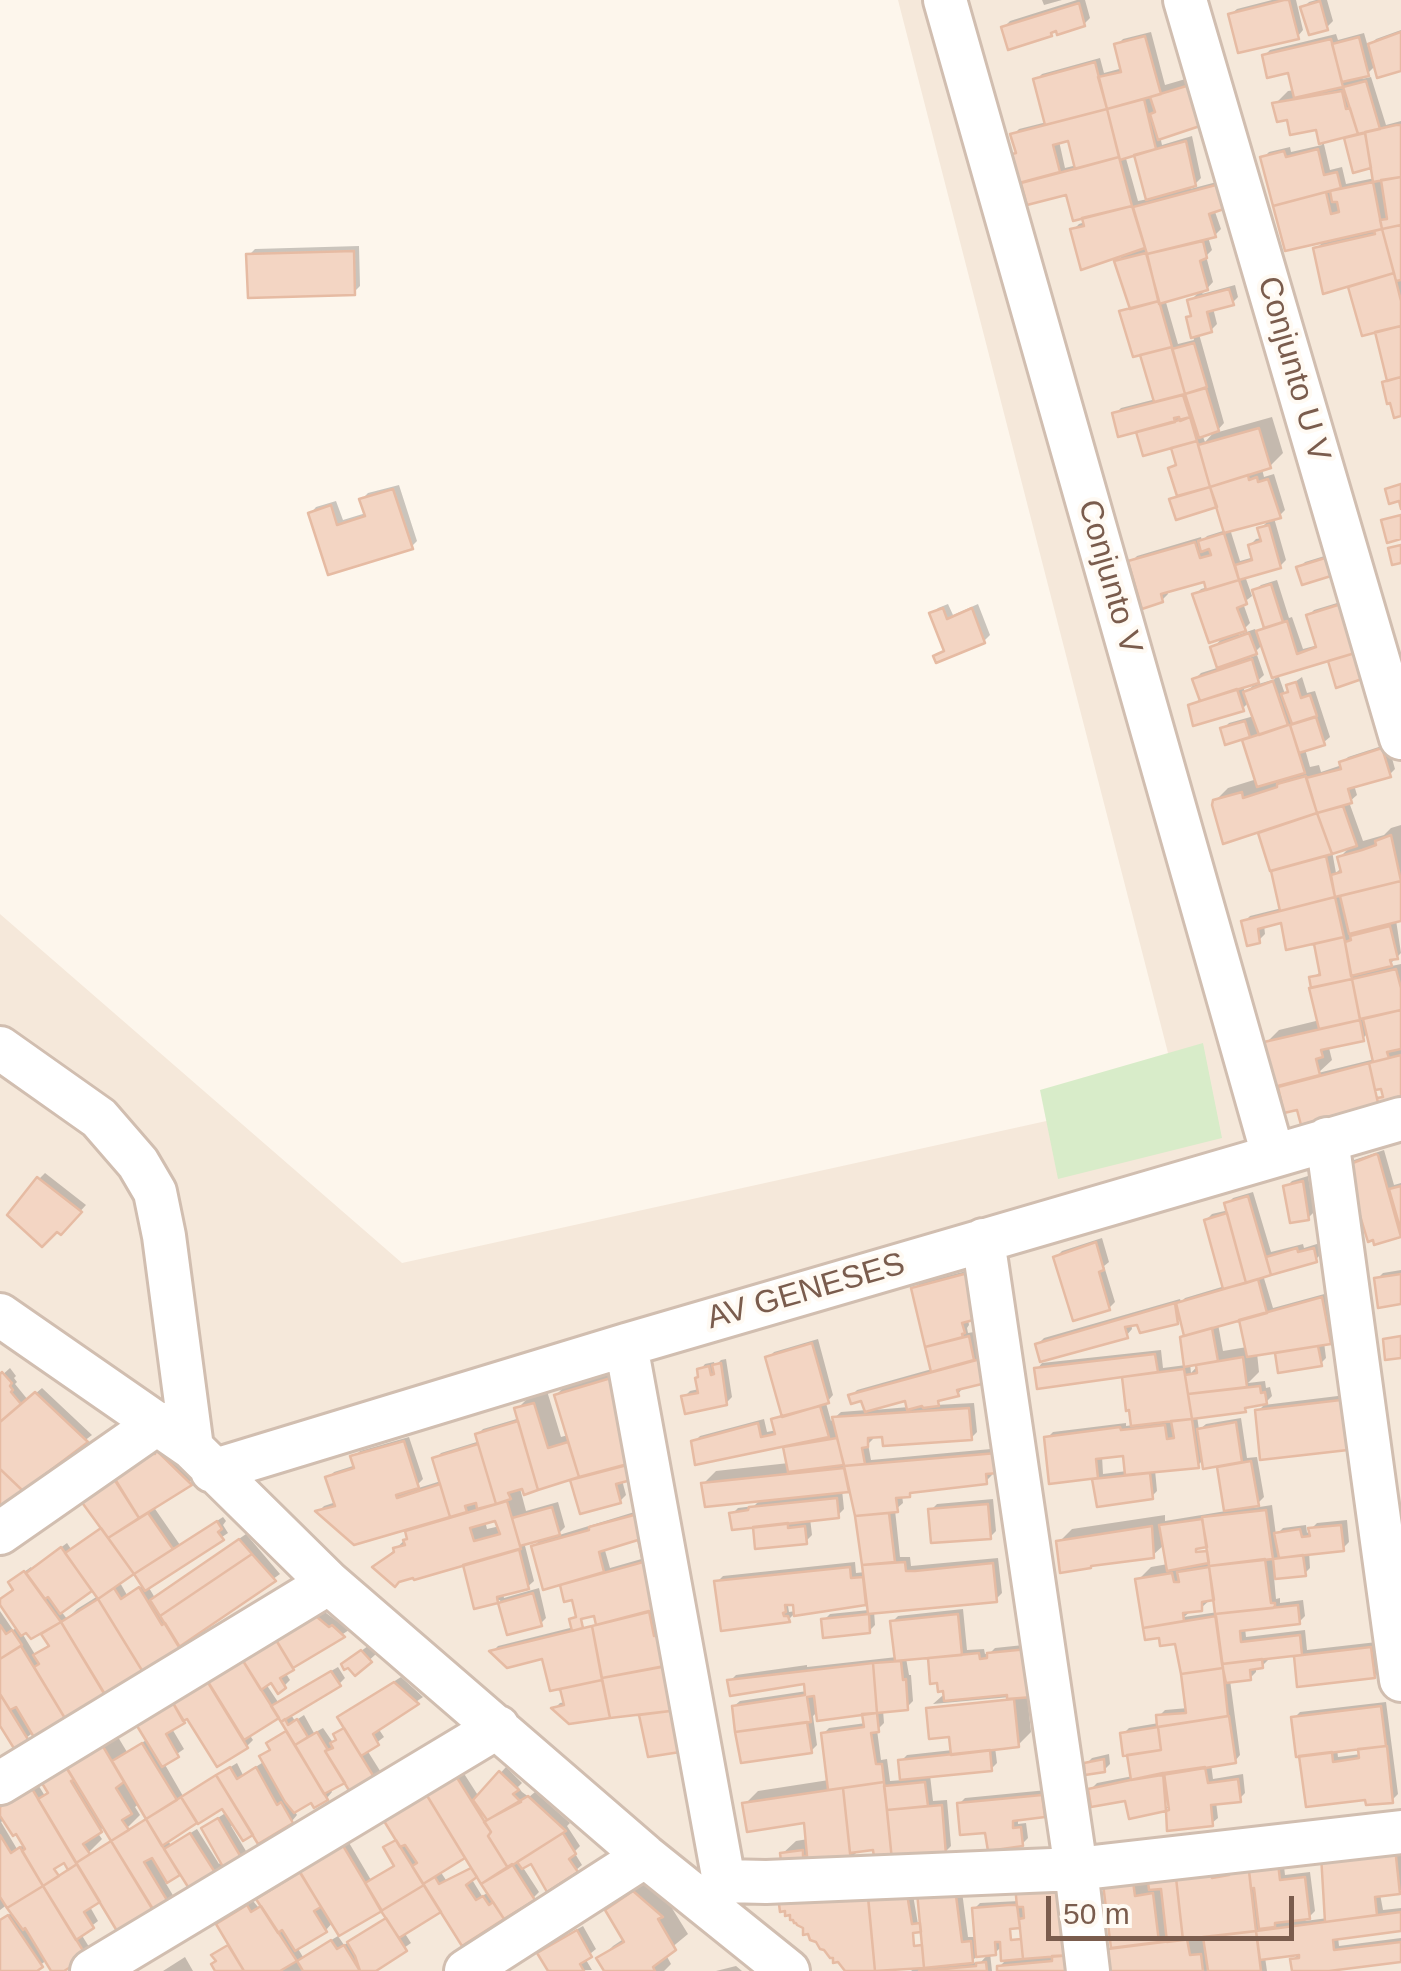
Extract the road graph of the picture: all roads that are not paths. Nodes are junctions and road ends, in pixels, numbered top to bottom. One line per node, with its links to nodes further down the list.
1 (946, 0): 7 (street, Conjunto V)
2 (1185, 0): 3 (street, Conjunto U V)
3 (1401, 738)
4 (0, 1048): 12 (street)
5 (1401, 1119): 6 (street, AV GENESES)
6 (1327, 1139): 7 (street, AV GENESES); 15 (street)
7 (1273, 1155): 8 (street, AV GENESES)
8 (983, 1240): 10 (street, AV GENESES); 20 (street)
9 (0, 1315): 11 (street)
10 (626, 1344): 12 (street, AV GENESES); 21 (street)
11 (158, 1424): 12 (street); 13 (street)
12 (202, 1460): 14 (street)
13 (0, 1533)
14 (329, 1583): 16 (street); 17 (street)
15 (1401, 1680)
16 (498, 1727): 19 (street); 24 (street)
17 (0, 1783)
18 (1401, 1832): 20 (street)
19 (645, 1856): 21 (street); 22 (street)
20 (1076, 1869): 21 (street); 25 (street)
21 (716, 1893): 23 (street)
22 (488, 1965)
23 (782, 1968)
24 (92, 1971)
25 (1088, 1971)

